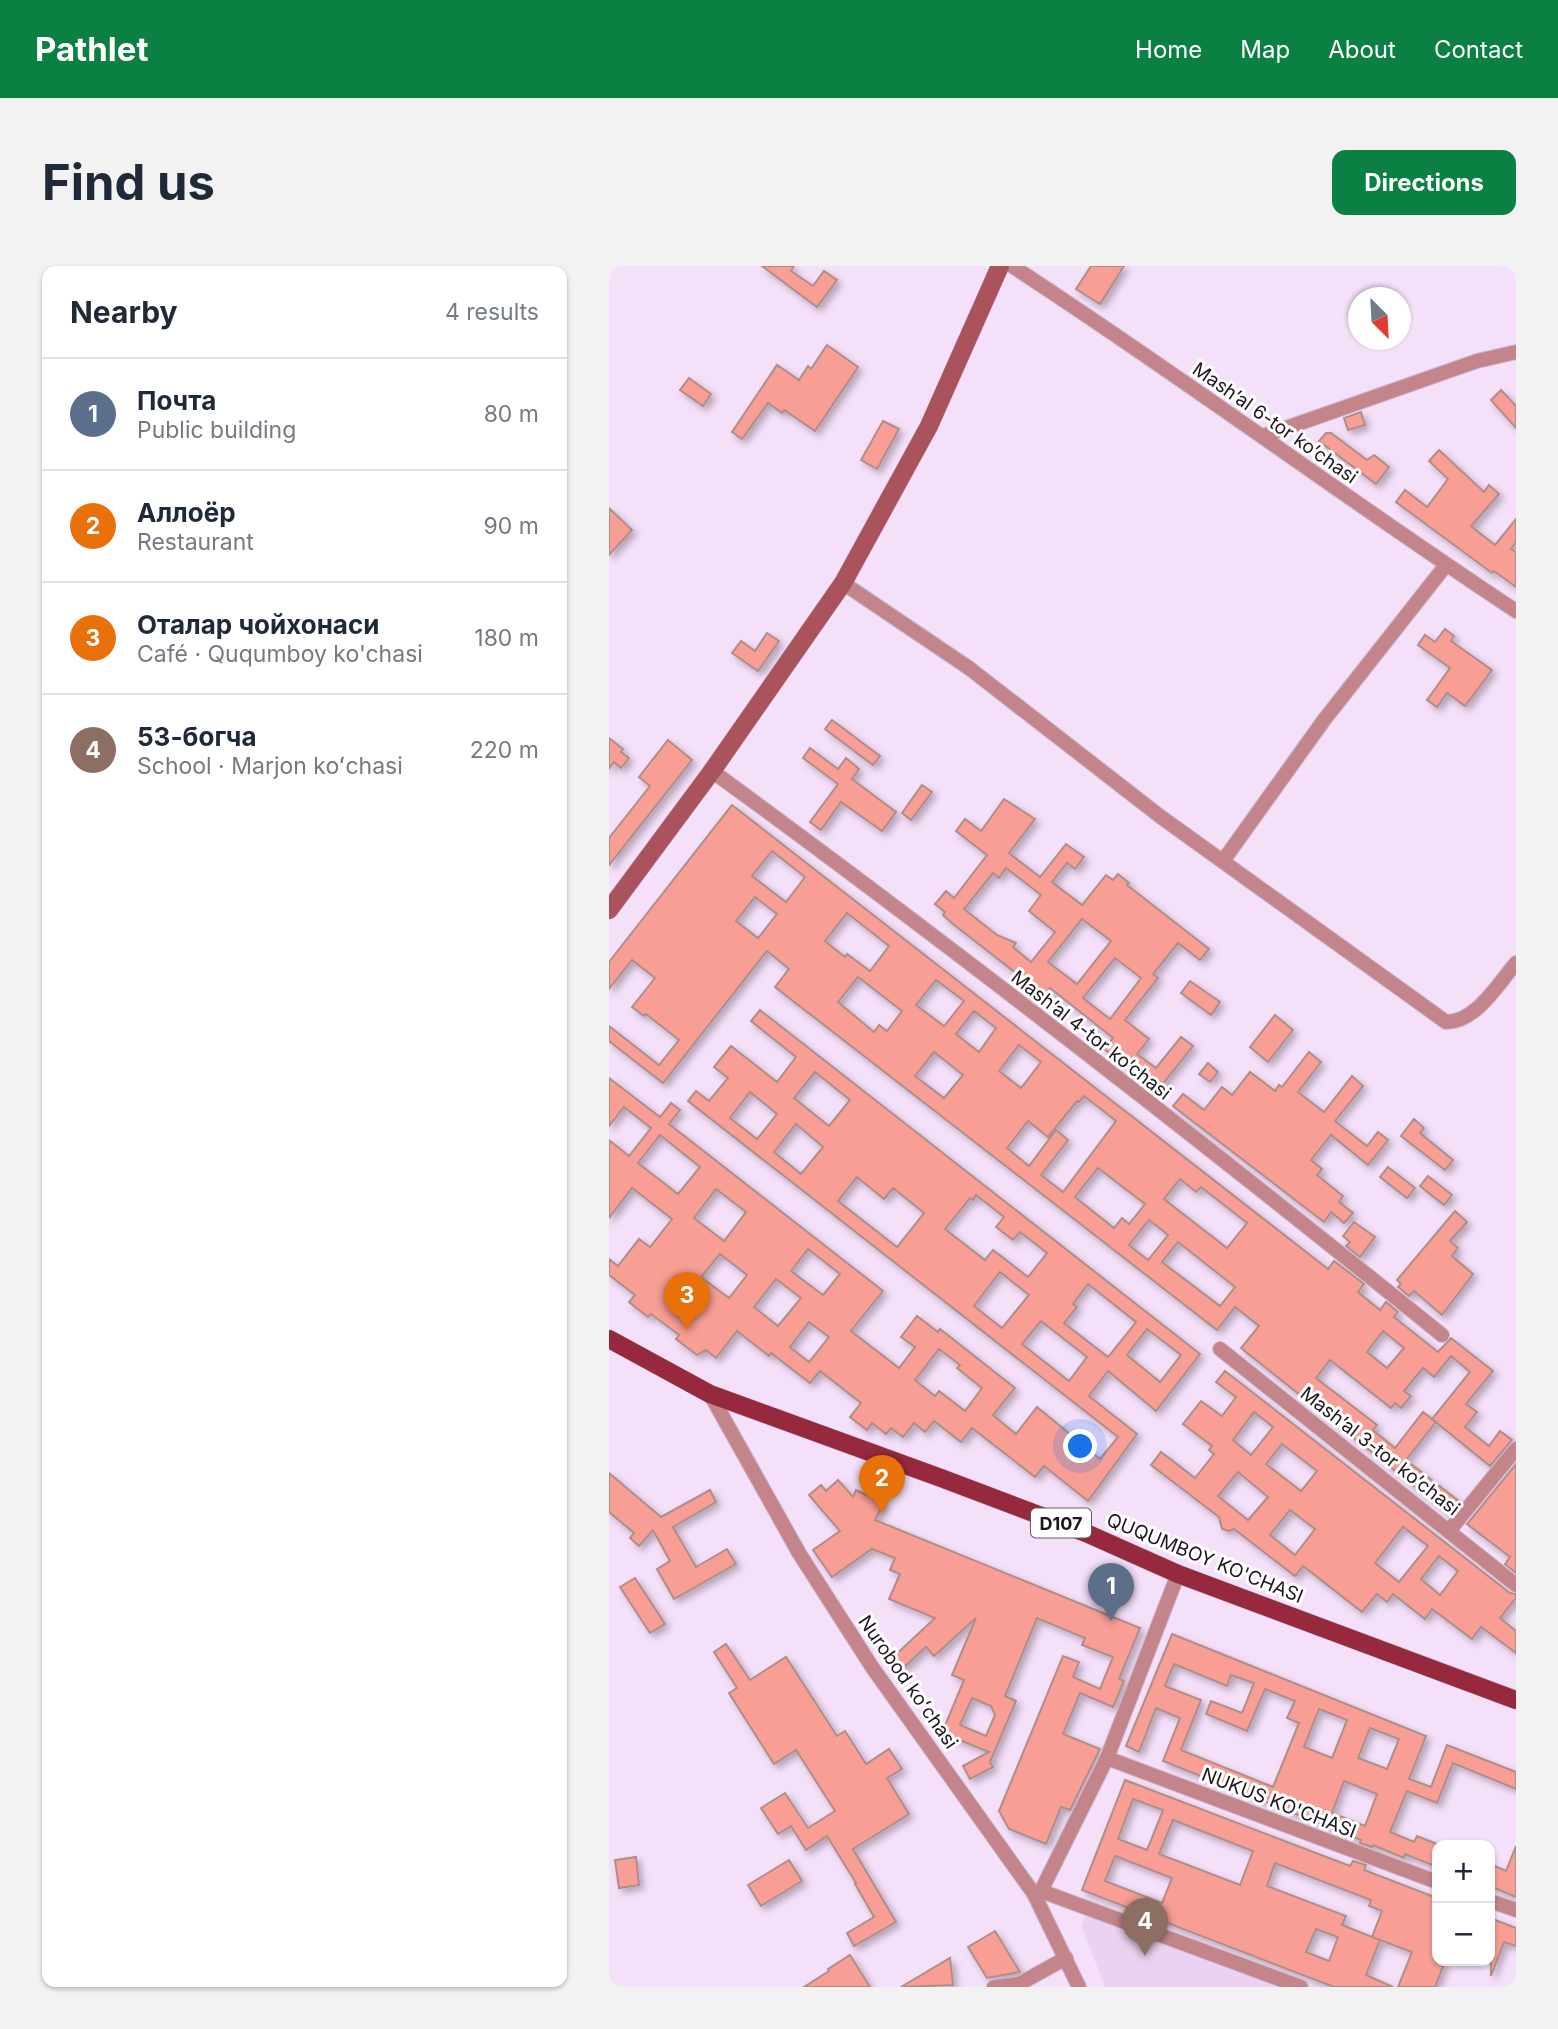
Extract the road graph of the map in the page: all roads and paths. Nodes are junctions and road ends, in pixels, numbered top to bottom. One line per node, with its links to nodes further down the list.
1 (1000, 266): 6 (street)
2 (1012, 266): 4 (street, Mashʼal 6-tor koʼchasi)
3 (1516, 352): 4 (street)
4 (1263, 436): 5 (street, Mashʼal 6-tor koʼchasi)
5 (1446, 565): 7 (street, Mashʼal 6-tor koʼchasi); 9 (street)
6 (842, 583): 8 (street); 9 (street)
7 (1516, 611)
8 (712, 771): 10 (street); 12 (street, Mashʼal 4-tor koʼchasi)
9 (1223, 861): 11 (street)
10 (609, 910)
11 (1516, 963)
12 (1442, 1335)
13 (609, 1339): 15 (main road, QUQUMBOY KO'CHASI / D107)
14 (1220, 1349): 17 (street, Mashʼal 3-tor koʼchasi)
15 (710, 1394): 18 (main road, QUQUMBOY KO'CHASI / D107); 23 (street, Nurobod koʻchasi)
16 (1516, 1449): 17 (street)
17 (1449, 1531): 19 (street, Mashʼal 3-tor koʼchasi)
18 (1178, 1574): 20 (main road, QUQUMBOY KO'CHASI / D107); 21 (street)
19 (1516, 1585)
20 (1516, 1700)
21 (1107, 1758): 22 (street, NUKUS KO'CHASI); 23 (street)
22 (1432, 1880)
23 (1038, 1892): 26 (street, Nurobod koʻchasi); 29 (street)
24 (1495, 1902): 25 (street)
25 (1516, 1910)
26 (1066, 1958): 27 (street); 28 (street, Nurobod koʻchasi)
27 (994, 1987)
28 (1079, 1987)
29 (1301, 1987)

